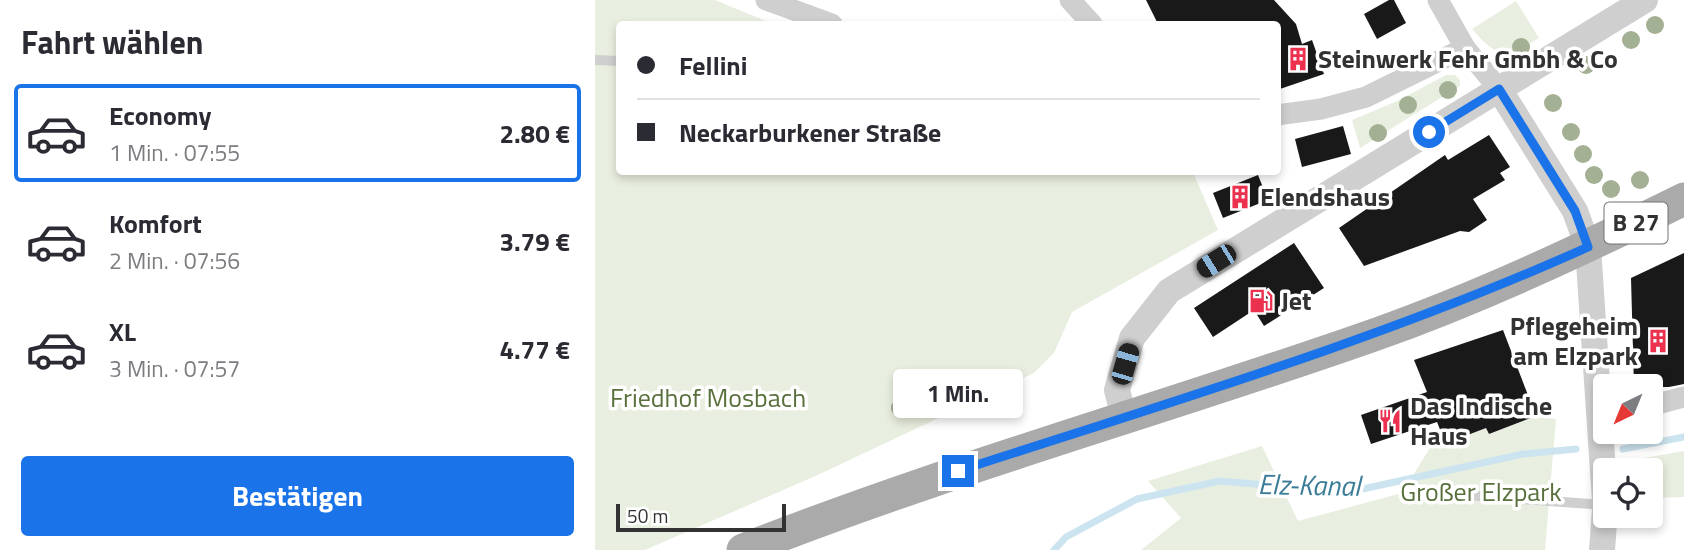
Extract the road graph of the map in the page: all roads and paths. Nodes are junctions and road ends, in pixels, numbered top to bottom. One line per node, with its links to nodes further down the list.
1 (766, 0): 5 (street)
2 (1070, 0): 6 (street)
3 (1438, 0): 7 (street)
4 (1645, 0): 10 (street)
5 (824, 21)
6 (1089, 21)
7 (1465, 48): 10 (street); 11 (street)
8 (595, 60): 9 (lane)
9 (616, 61)
10 (1499, 89): 13 (street); 17 (street)
11 (1281, 114)
12 (1684, 200): 13 (main road, B 27)
13 (1588, 247): 14 (street); 17 (main road, B 27)
14 (1598, 374)
15 (1684, 397): 16 (street)
16 (1663, 403)
17 (1124, 417): 21 (main road, B 27)
18 (1477, 496): 19 (lane)
19 (1593, 504)
20 (1603, 528): 22 (street)
21 (743, 550)
22 (1602, 550)

